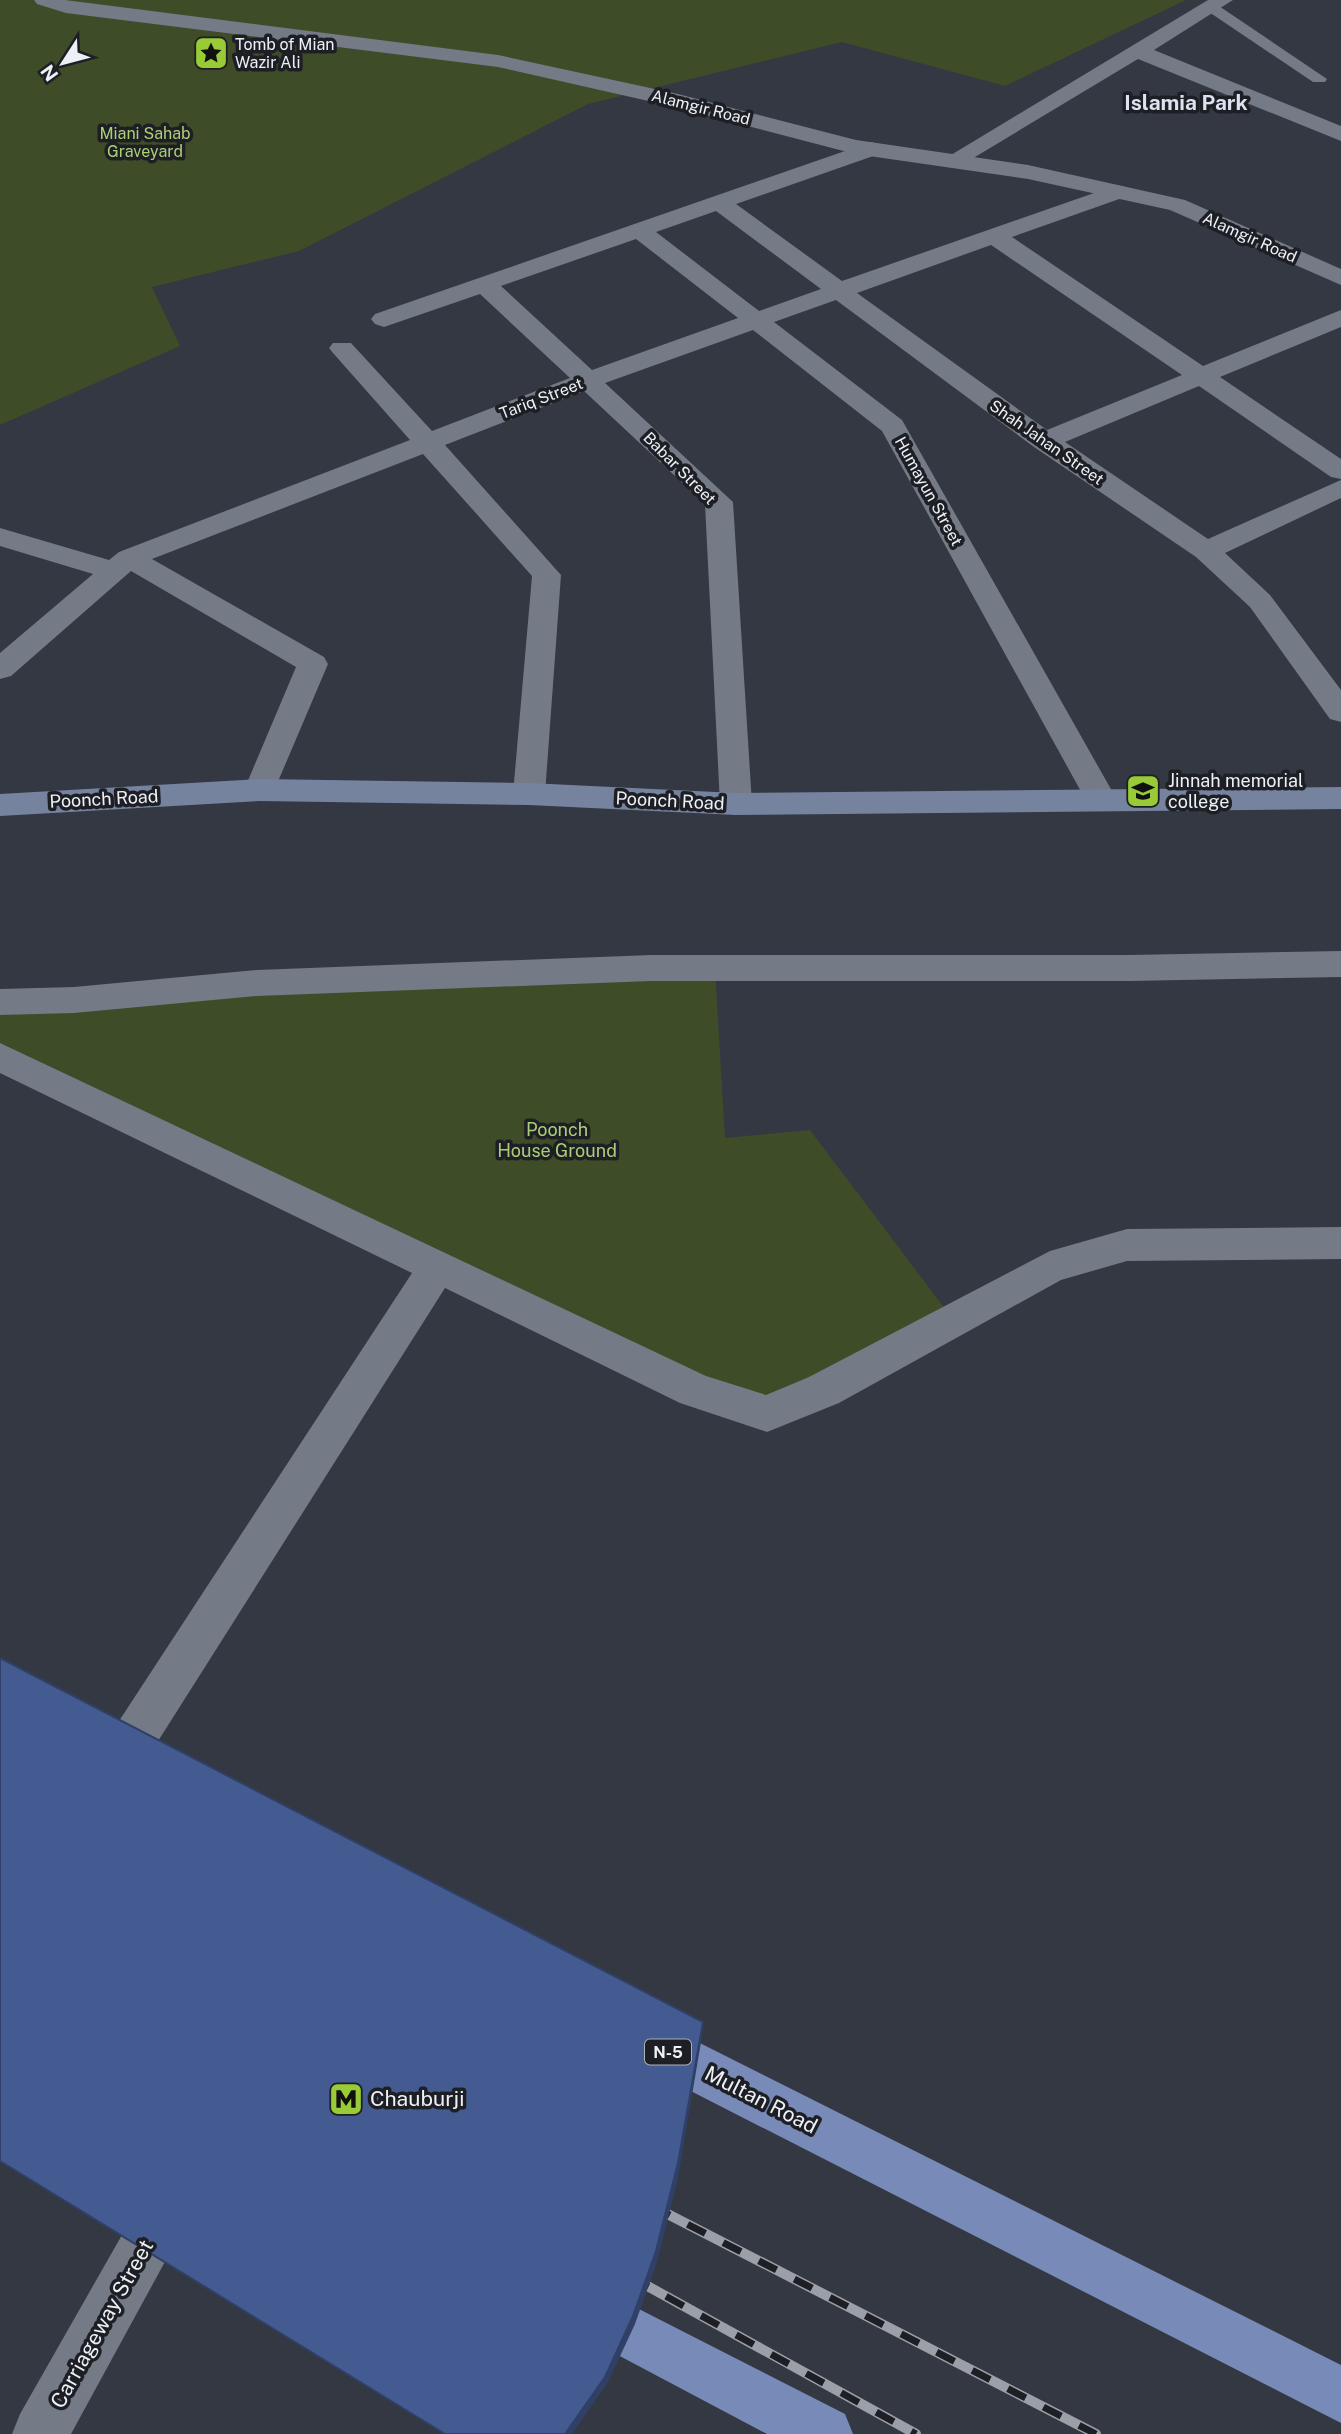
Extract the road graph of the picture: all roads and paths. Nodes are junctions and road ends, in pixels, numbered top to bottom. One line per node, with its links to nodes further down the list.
1 (44, 0): 6 (street, Alamgir Road)
2 (1217, 4): 3 (street); 4 (lane)
3 (1137, 51): 5 (street); 7 (street)
4 (1319, 79)
5 (1341, 134)
6 (871, 149): 7 (street, Alamgir Road); 9 (street)
7 (952, 161): 8 (street, Alamgir Road)
8 (1117, 192): 11 (street, Tariq Street); 12 (street, Alamgir Road)
9 (721, 204): 10 (street); 14 (street, Shah Jahan Street)
10 (639, 232): 13 (street); 17 (street, Humayun Street)
11 (994, 236): 14 (street, Tariq Street); 19 (street)
12 (1341, 278)
13 (485, 285): 16 (street); 20 (street, Babar Street)
14 (841, 292): 17 (street, Tariq Street); 22 (street, Shah Jahan Street)
15 (1341, 317): 19 (street)
16 (384, 319)
17 (758, 321): 20 (street, Tariq Street); 32 (street, Humayun Street)
18 (342, 348): 21 (street)
19 (1200, 376): 22 (street); 23 (street)
20 (588, 380): 21 (street, Tariq Street); 34 (street, Babar Street)
21 (427, 441): 27 (street, Tariq Street); 31 (street)
22 (1045, 441): 26 (street, Shah Jahan Street)
23 (1341, 471)
24 (1341, 488): 26 (street)
25 (0, 537): 27 (street)
26 (1206, 551): 29 (street, Shah Jahan Street)
27 (121, 564): 28 (street, Tariq Street); 30 (street)
28 (0, 668)
29 (1335, 694)
30 (260, 790): 31 (main road, Poonch Road); 35 (main road, Poonch Road)
31 (529, 794): 34 (main road, Poonch Road)
32 (1100, 797): 33 (main road, Poonch Road); 34 (main road, Poonch Road)
33 (1341, 798)
34 (736, 804)
35 (0, 805)
36 (1341, 964): 37 (street)
37 (0, 1002)
38 (0, 1057): 40 (street)
39 (1341, 1243): 40 (street)
40 (437, 1267): 41 (street)
41 (118, 1764)
42 (606, 2021): 45 (main road, Multan Road / N-5)
43 (192, 2162): 46 (street, Carriageway Street)
44 (546, 2304): 47 (main road)
45 (1341, 2395)
46 (40, 2434)
47 (825, 2434)

